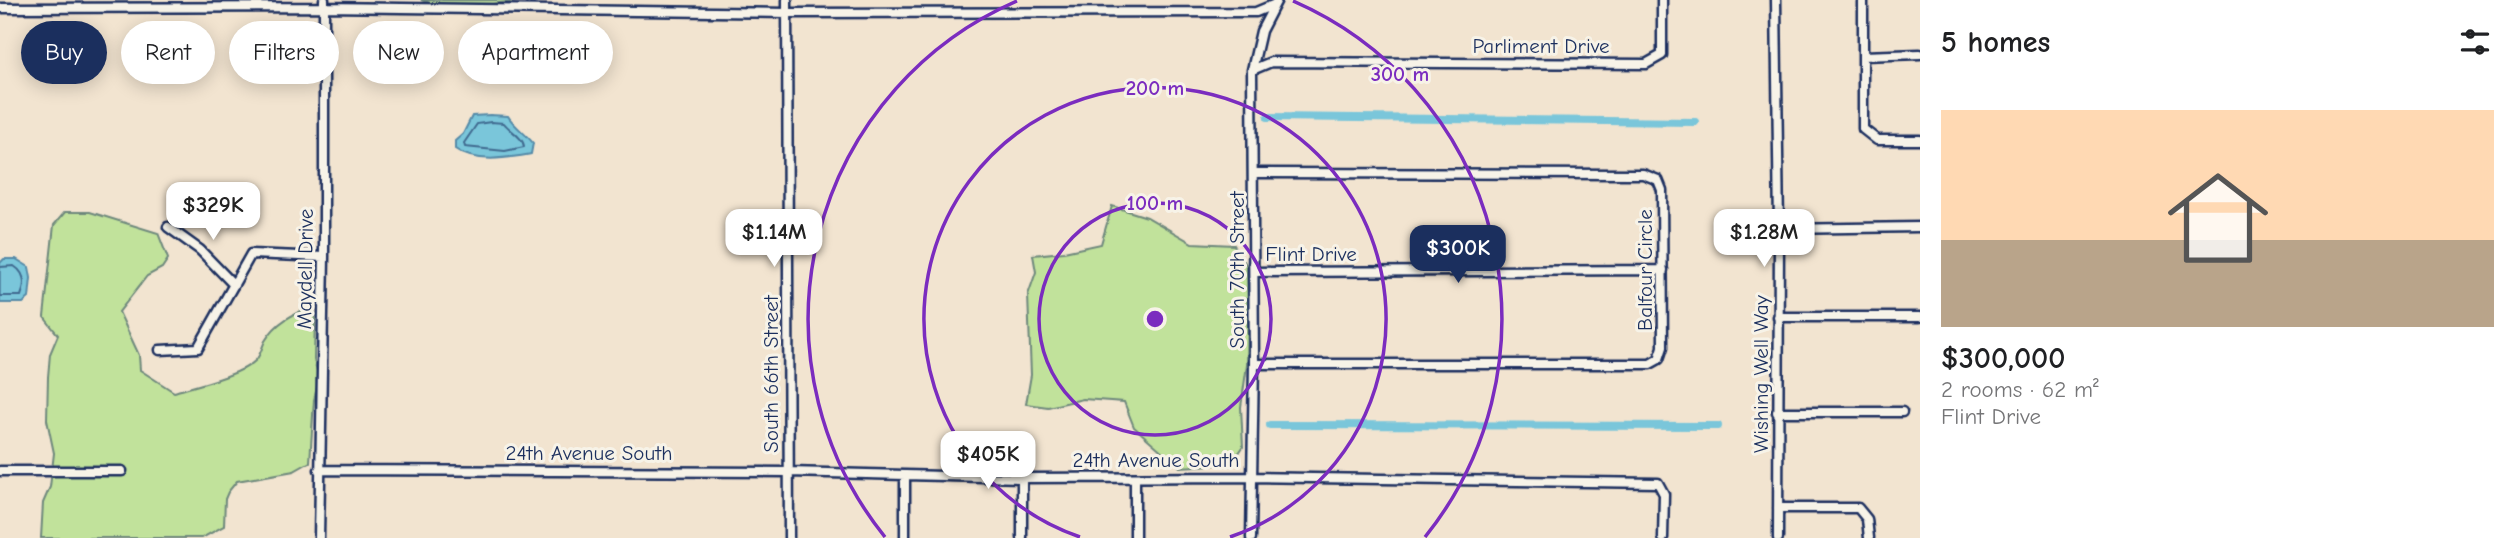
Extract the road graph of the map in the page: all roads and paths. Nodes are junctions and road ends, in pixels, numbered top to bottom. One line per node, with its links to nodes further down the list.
1 (787, 0): 8 (street, South 66th Street)
2 (1662, 0): 11 (street, Parliment Drive)
3 (1776, 0): 16 (street, Wishing Well Way)
4 (1863, 0): 10 (street)
5 (1275, 2): 8 (street); 11 (street, South 70th Street)
6 (324, 3): 7 (street); 8 (street); 17 (street, Maydell Drive)
7 (0, 8)
8 (787, 12): 30 (street, South 66th Street)
9 (1920, 54): 10 (street)
10 (1863, 55): 12 (street)
11 (1252, 70): 13 (street, South 70th Street)
12 (1920, 140)
13 (1254, 173): 18 (street, Balfour Circle); 19 (street, South 70th Street)
14 (169, 227): 20 (street)
15 (1920, 228): 16 (street)
16 (1779, 229): 21 (street, Wishing Well Way)
17 (324, 257): 20 (street); 27 (street, Maydell Drive)
18 (1662, 270): 19 (street, Flint Drive); 24 (street, Balfour Circle)
19 (1254, 272): 24 (street, South 70th Street)
20 (234, 285): 23 (street)
21 (1778, 317): 22 (street); 25 (street, Wishing Well Way)
22 (1920, 317)
23 (160, 350)
24 (1254, 364): 32 (street, South 70th Street)
25 (1777, 412): 26 (street); 35 (street, Wishing Well Way)
26 (1902, 412)
27 (319, 470): 30 (street, 24th Avenue South); 36 (street, Maydell Drive)
28 (0, 471): 29 (street)
29 (122, 471)
30 (789, 472): 31 (street, 24th Avenue South); 37 (street, South 66th Street)
31 (905, 475): 33 (street, 24th Avenue South); 38 (street)
32 (1251, 477): 34 (street, 24th Avenue South); 41 (street, South 70th Street); 42 (street, 24th Avenue South)
33 (1022, 478): 34 (street, 24th Avenue South); 39 (street)
34 (1135, 478): 40 (street)
35 (1778, 508): 43 (street, Wishing Well Way); 44 (street)
36 (319, 538)
37 (789, 538)
38 (905, 538)
39 (1022, 538)
40 (1135, 538)
41 (1251, 538)
42 (1663, 538)
43 (1778, 538)
44 (1869, 538)

